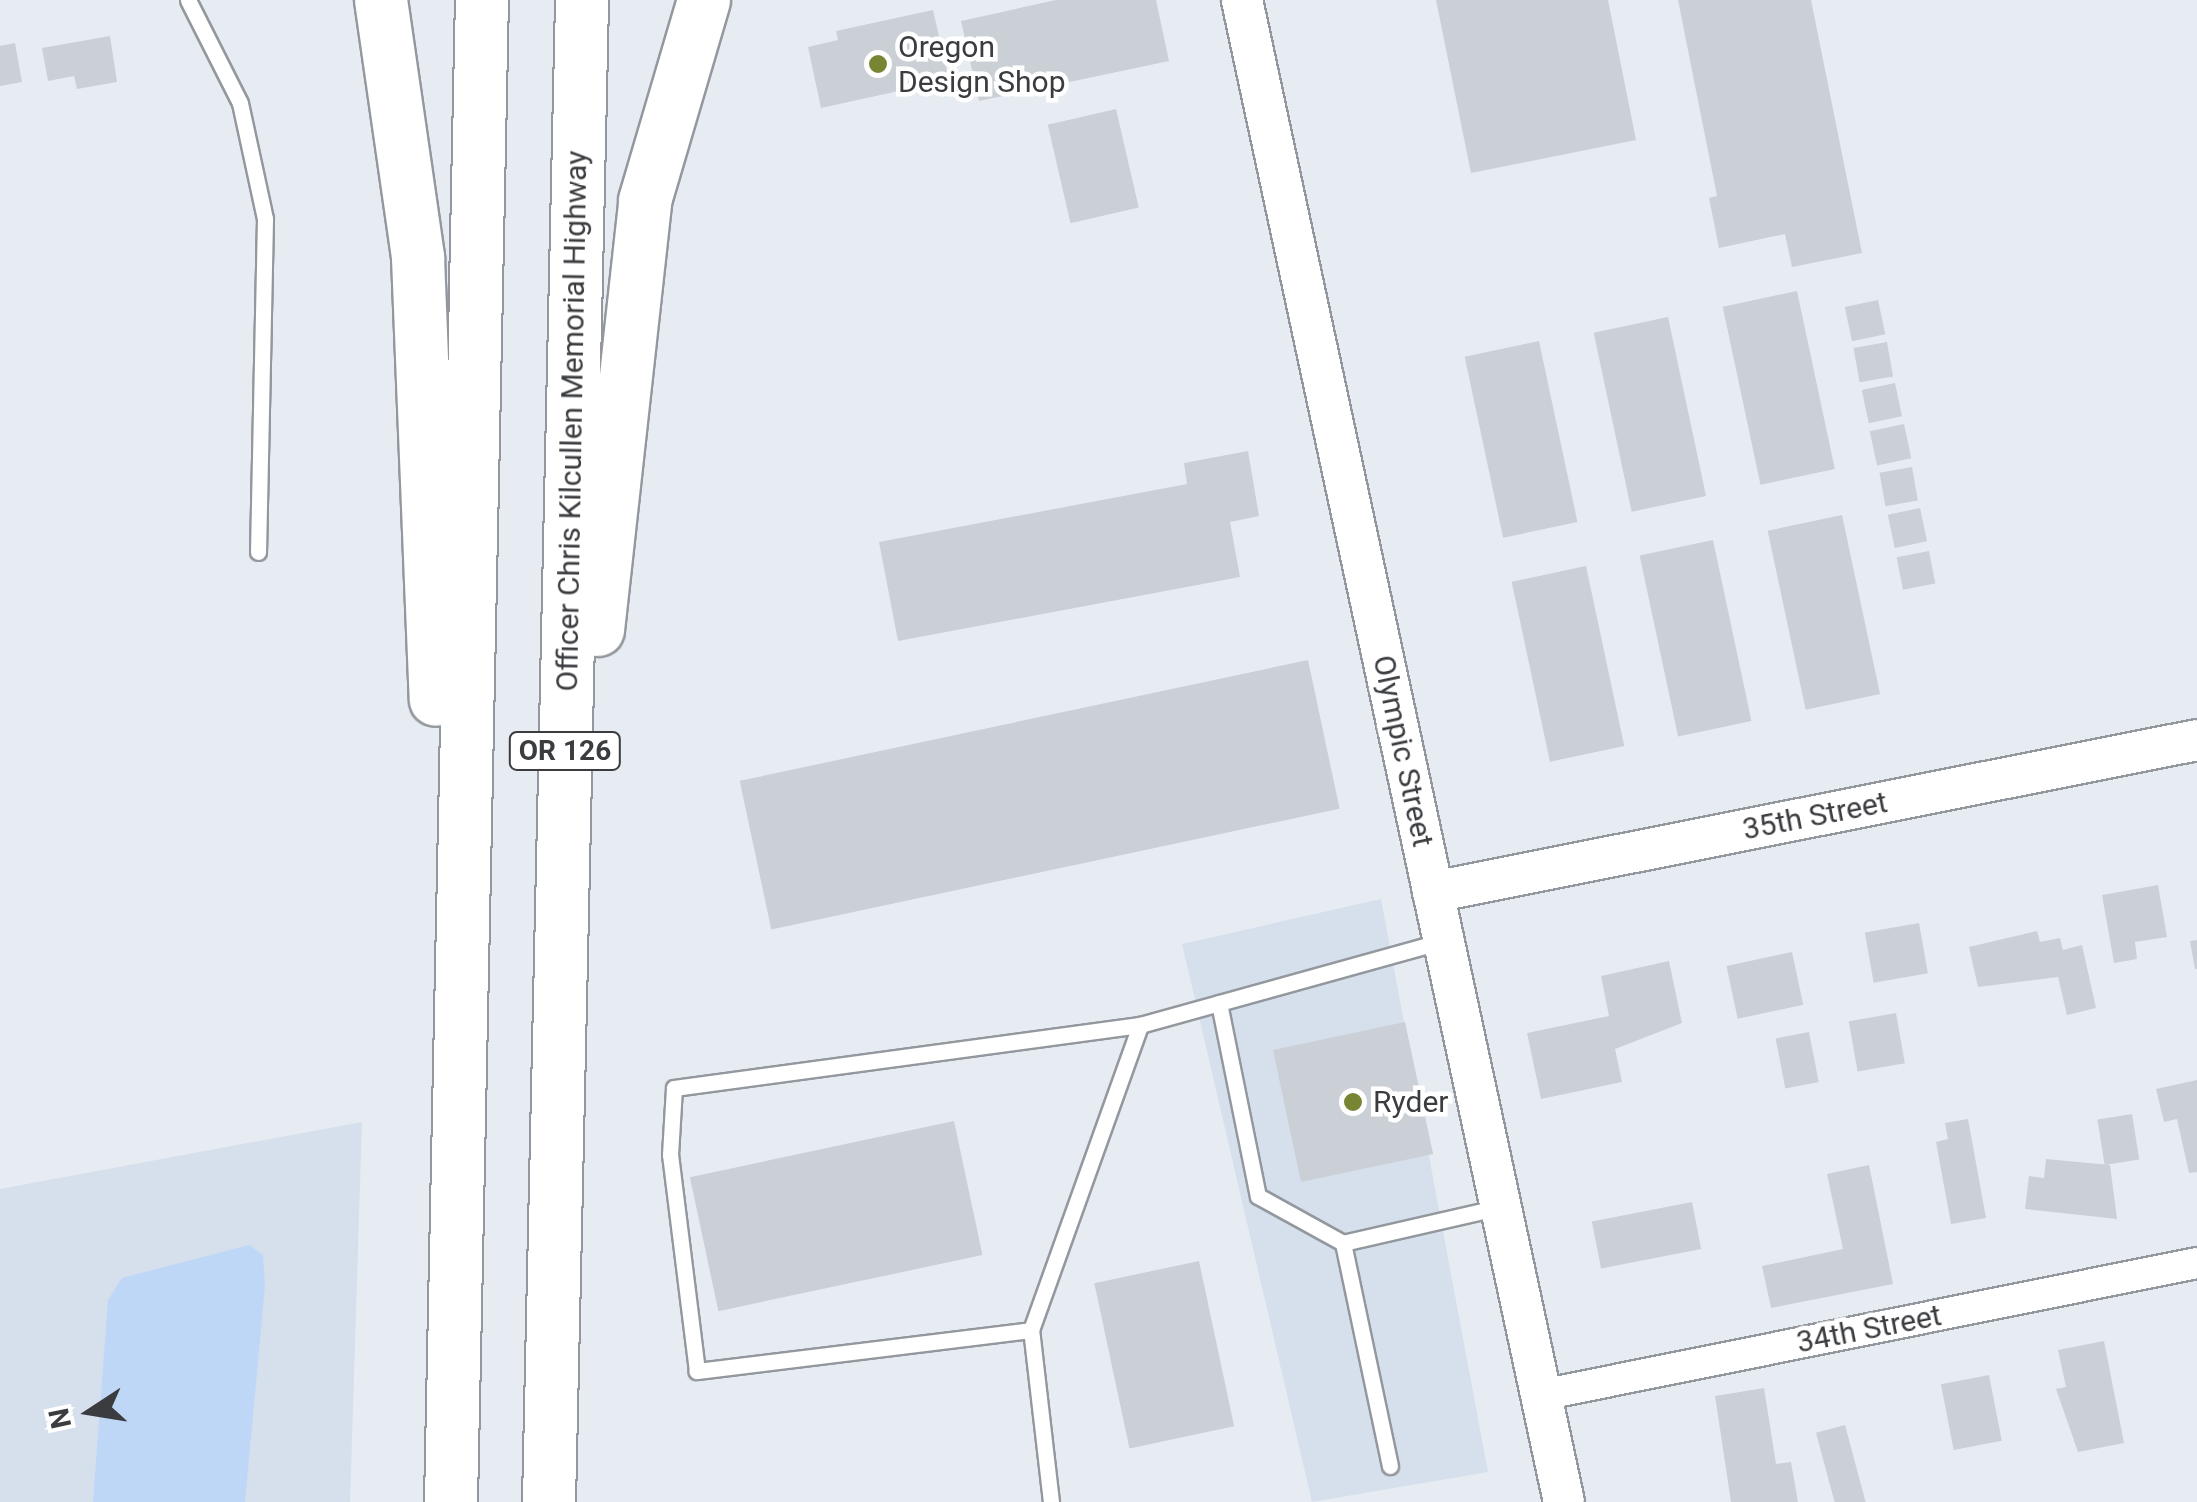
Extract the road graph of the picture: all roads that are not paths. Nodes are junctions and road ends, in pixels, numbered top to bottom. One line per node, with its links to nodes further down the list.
1 (188, 0): 7 (lane)
2 (381, 0): 14 (highway)
3 (482, 0): 14 (highway, OR 126)
4 (582, 0): 11 (highway, Officer Chris Kilcullen Memorial Highway / OR 126)
5 (704, 0): 11 (highway)
6 (1242, 0): 9 (main road, Olympic Street)
7 (258, 552)
8 (2197, 740): 9 (main road, 35th Street)
9 (1433, 892): 10 (main road, Olympic Street)
10 (1443, 941): 12 (lane); 15 (main road, Olympic Street)
11 (560, 979): 22 (highway, Officer Chris Kilcullen Memorial Highway / OR 126)
12 (1219, 1003): 13 (lane); 16 (lane)
13 (1140, 1025): 18 (lane); 18 (lane)
14 (458, 1120): 21 (highway, OR 126)
15 (1500, 1207): 16 (lane); 19 (main road, Olympic Street)
16 (1344, 1243): 20 (lane)
17 (2197, 1263): 19 (street, 34th Street)
18 (1030, 1330): 23 (lane)
19 (1541, 1395): 24 (main road, Olympic Street)
20 (1390, 1466)
21 (451, 1502)
22 (549, 1502)
23 (1050, 1502)
24 (1564, 1502)

